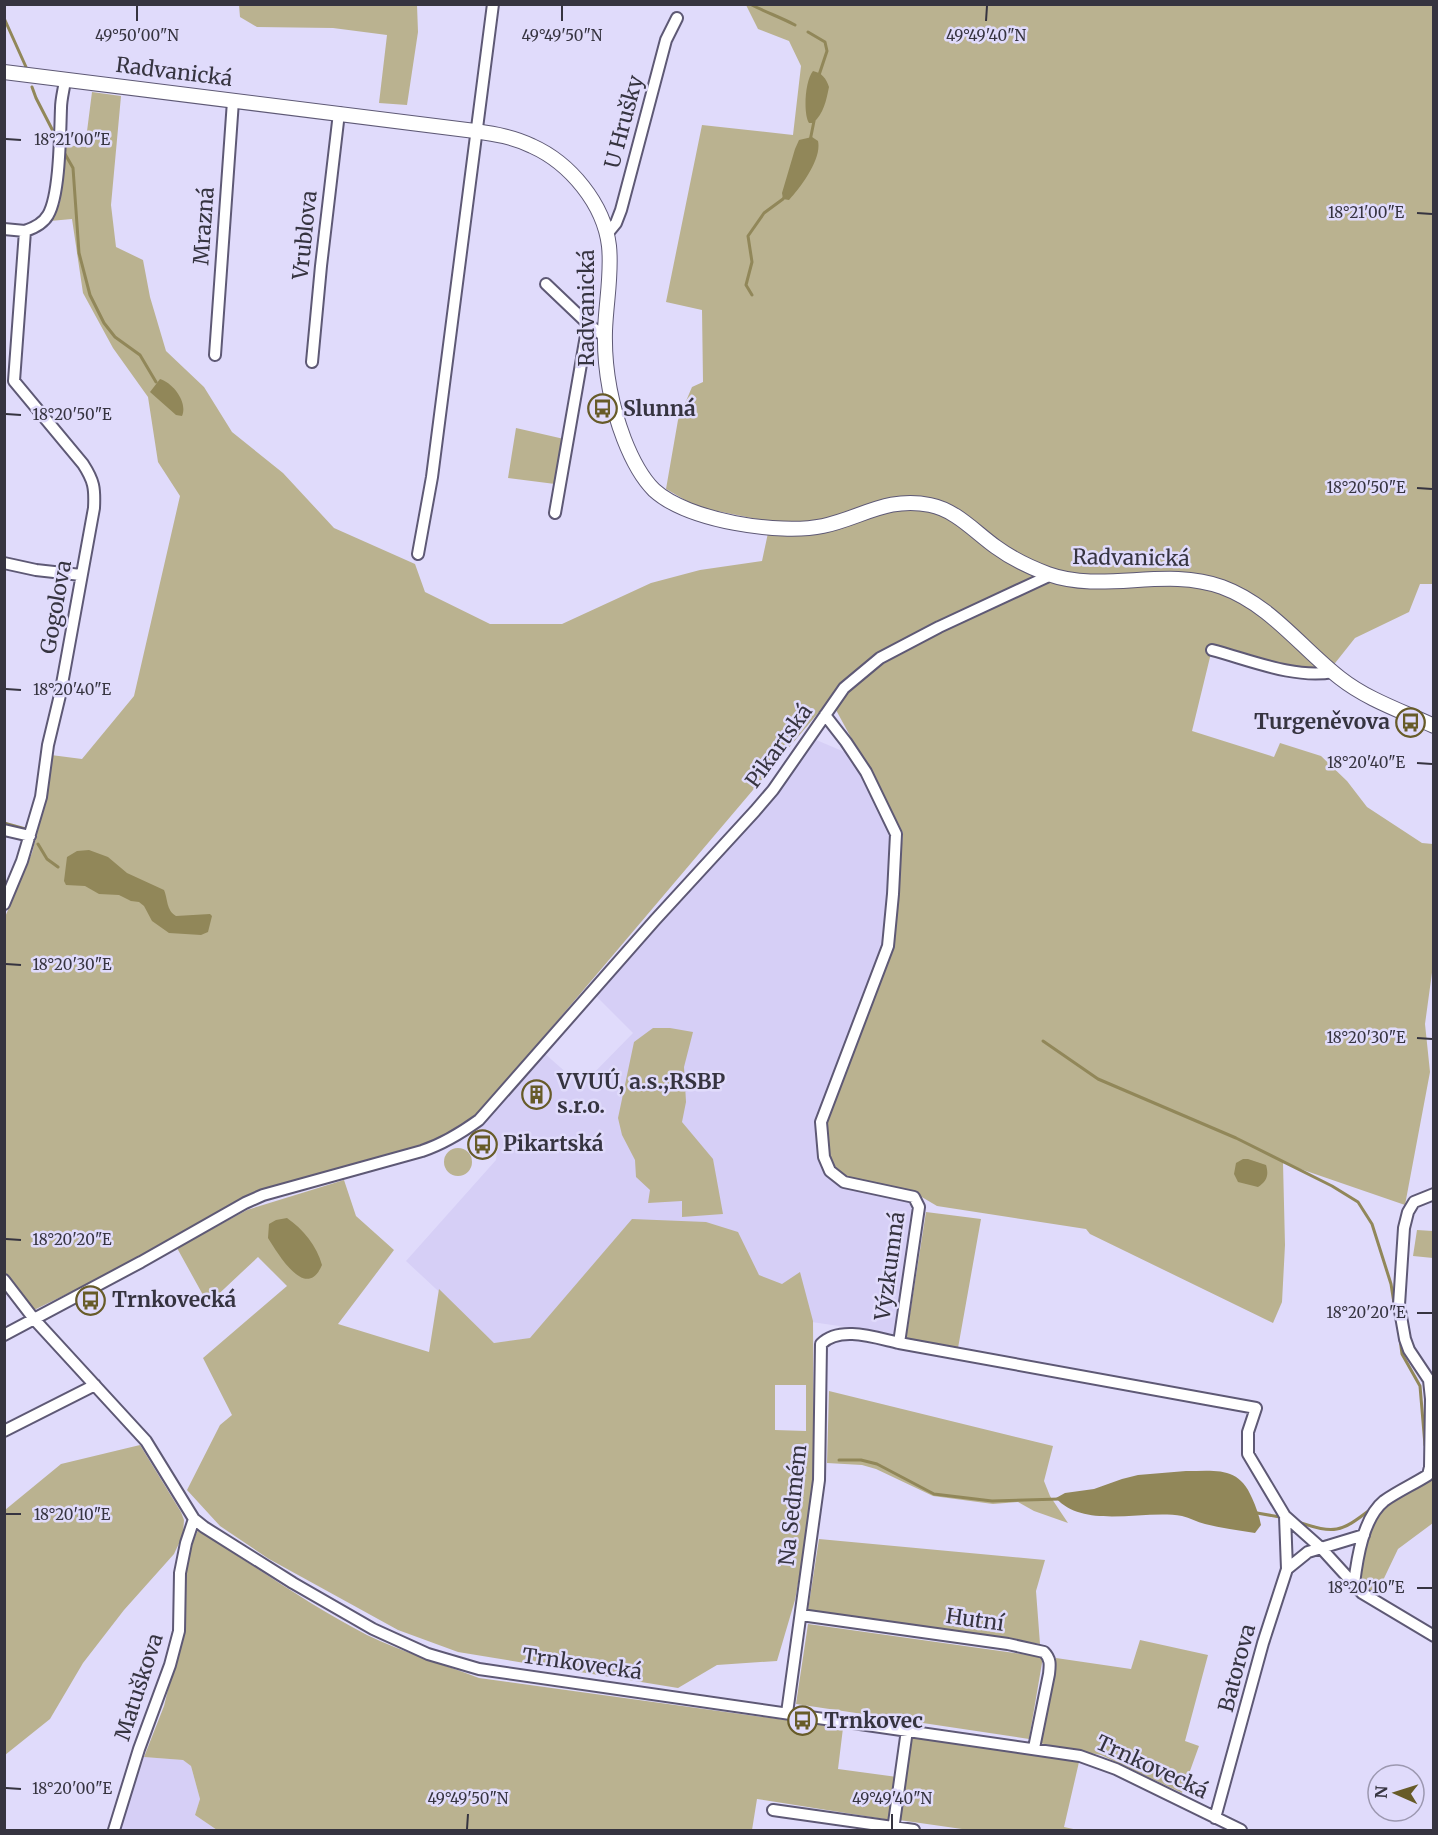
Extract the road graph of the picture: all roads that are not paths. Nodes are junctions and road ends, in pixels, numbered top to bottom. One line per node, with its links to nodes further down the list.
1 (493, 4): 7 (street)
2 (677, 18): 10 (street, U Hrušky)
3 (4, 72): 4 (street, Radvanická)
4 (65, 80): 5 (street, Radvanická); 9 (street)
5 (233, 100): 6 (street, Radvanická); 14 (street, Mrazná)
6 (339, 113): 7 (street, Radvanická); 15 (street, Vrublova)
7 (476, 131): 10 (street, Radvanická); 17 (street)
8 (4, 229): 9 (street)
9 (25, 231): 19 (street, Gogolova)
10 (607, 234): 13 (street, Radvanická)
11 (546, 284): 12 (street)
12 (588, 324): 13 (street); 16 (street)
13 (605, 337): 20 (street, Radvanická)
14 (215, 355)
15 (312, 362)
16 (555, 513)
17 (418, 554)
18 (4, 563): 19 (street)
19 (81, 575): 26 (street, Gogolova)
20 (1051, 575): 22 (street, Radvanická); 23 (street, Pikartská)
21 (1212, 650): 22 (street)
22 (1333, 672): 24 (street, Radvanická)
23 (825, 715): 30 (street, Pikartská); 32 (street, Výzkumná)
24 (1434, 726)
25 (4, 830): 26 (street)
26 (30, 836): 27 (street, Gogolova)
27 (4, 904)
28 (1434, 1194): 37 (street)
29 (4, 1281): 30 (street)
30 (34, 1319): 31 (street, Pikartská); 33 (street, Trnkovecká)
31 (4, 1335)
32 (899, 1343): 35 (street, Výzkumná); 41 (street, Na Sedmém)
33 (95, 1385): 34 (street); 36 (street, Trnkovecká)
34 (4, 1431)
35 (1285, 1516): 38 (street, Výzkumná); 39 (street)
36 (194, 1519): 43 (street, Trnkovecká); 49 (street, Matuškova)
37 (1364, 1535): 38 (street); 40 (street)
38 (1321, 1548): 39 (street); 40 (street, Výzkumná)
39 (1287, 1569): 47 (street, Batorova)
40 (1354, 1584): 42 (street)
41 (801, 1615): 43 (street, Na Sedmém); 45 (street, Hutní)
42 (1434, 1636)
43 (787, 1713): 44 (street, Trnkovecká)
44 (907, 1730): 45 (street, Trnkovecká); 48 (street)
45 (1034, 1748): 47 (street, Trnkovecká)
46 (773, 1810): 48 (street)
47 (1215, 1818): 51 (street, Trnkovecká)
48 (893, 1829): 50 (street)
49 (114, 1830)
50 (914, 1830)
51 (1240, 1830)

